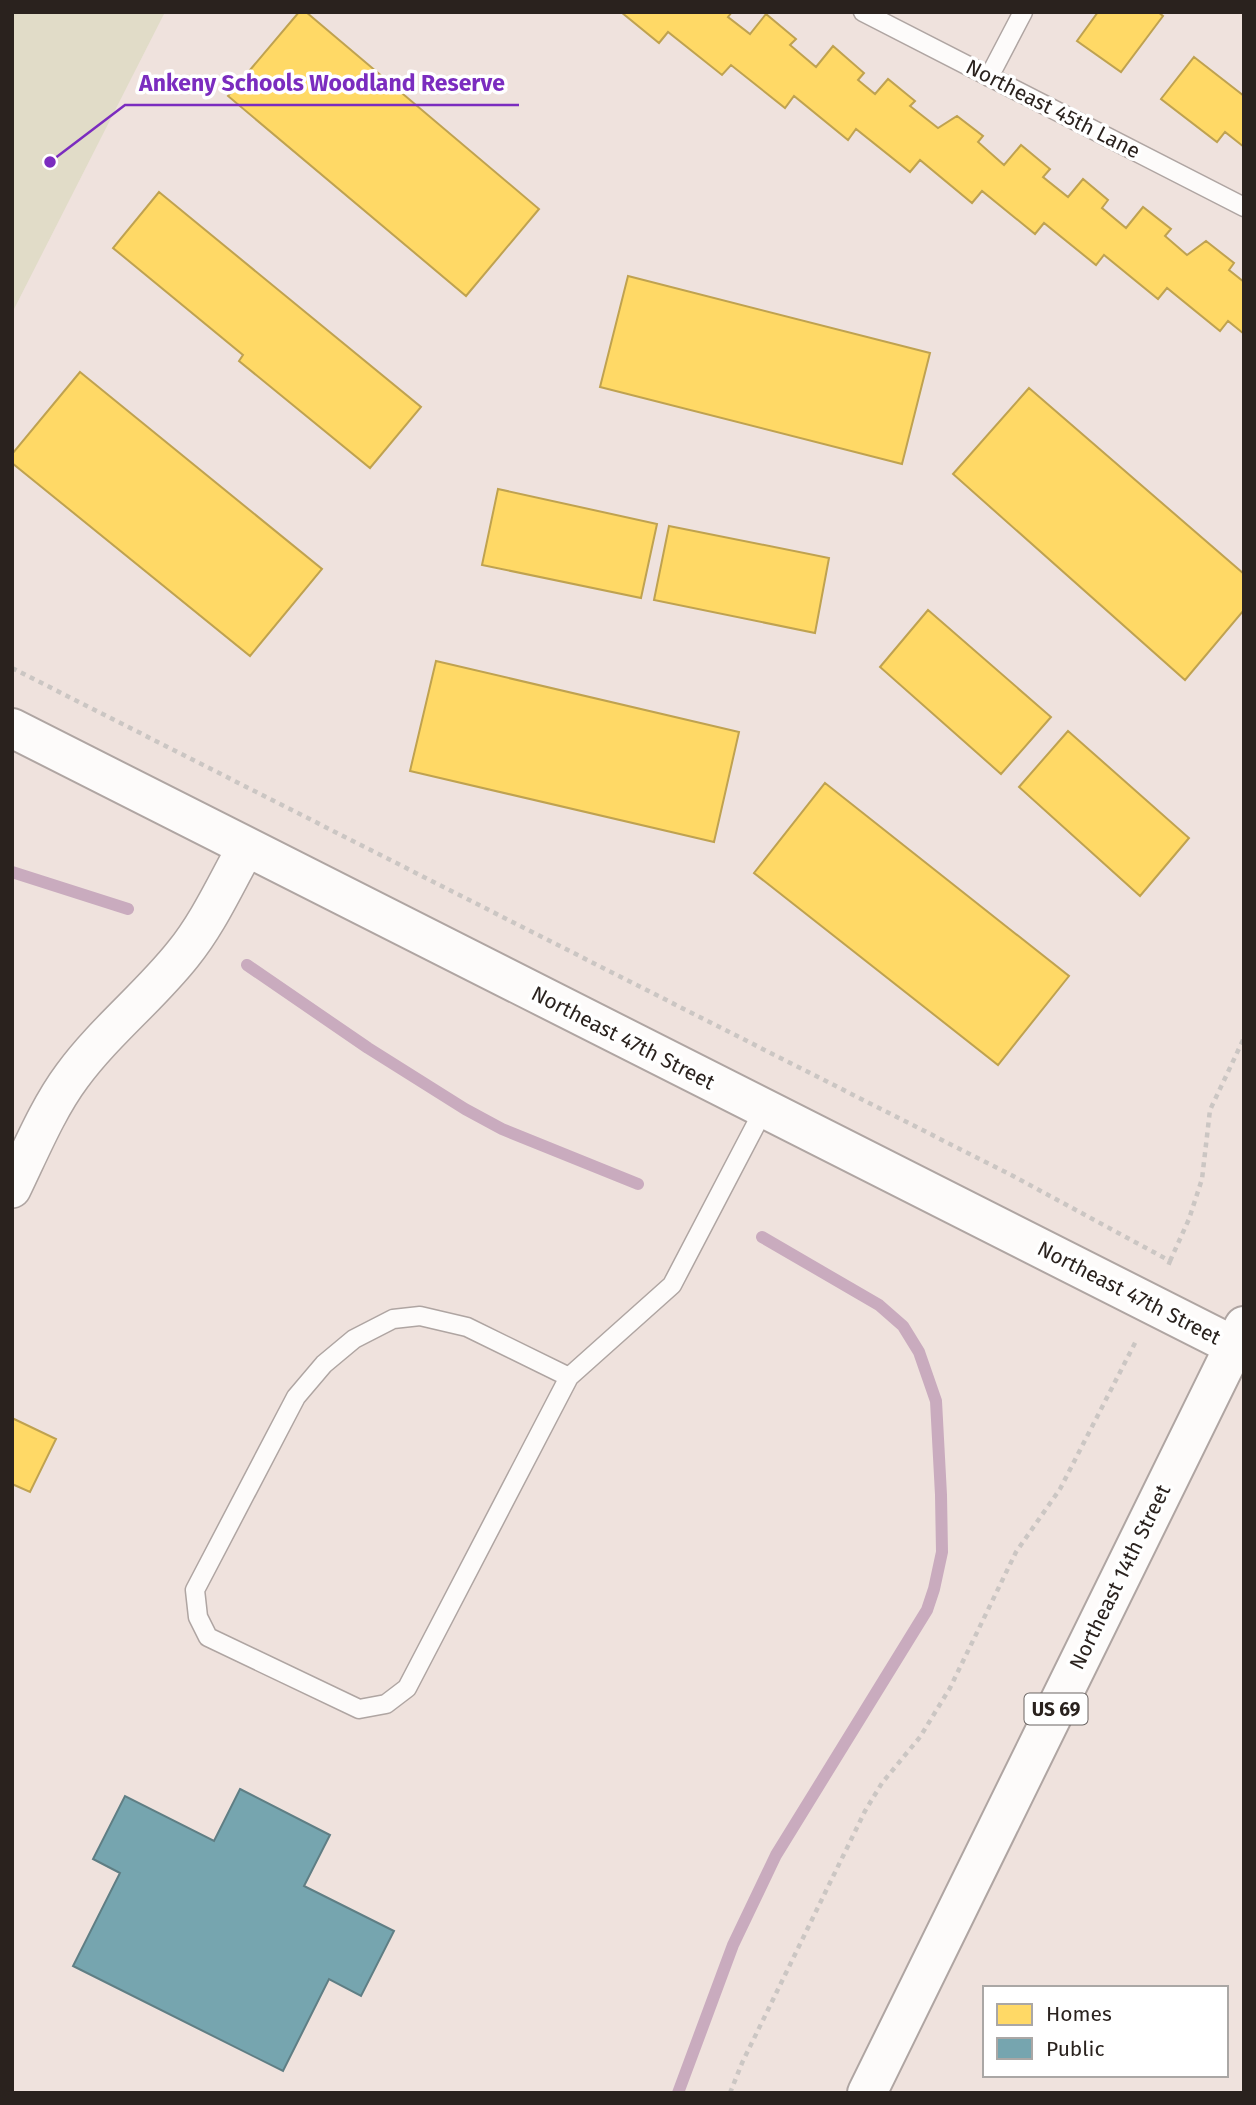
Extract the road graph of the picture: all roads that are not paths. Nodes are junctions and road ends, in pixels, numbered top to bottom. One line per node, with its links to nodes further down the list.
1 (863, 12): 3 (lane, Northeast 45th Lane)
2 (1023, 12): 3 (lane)
3 (989, 77): 4 (lane, Northeast 45th Lane)
4 (1244, 206)
5 (12, 728): 6 (street, Northeast 47th Street)
6 (246, 848): 7 (street, Northeast 47th Street); 8 (street)
7 (764, 1109): 9 (street, Northeast 47th Street); 10 (lane)
8 (12, 1189)
9 (1239, 1336): 11 (street, Northeast 14th Street / US 69)
10 (569, 1377): 10 (lane)
11 (867, 2093)

